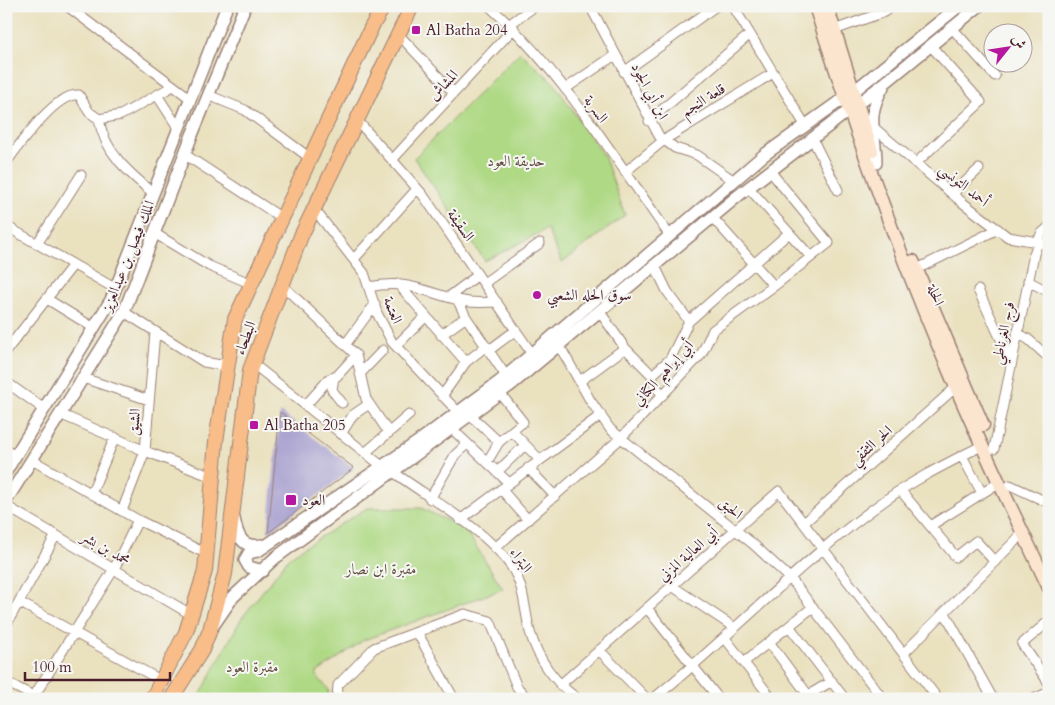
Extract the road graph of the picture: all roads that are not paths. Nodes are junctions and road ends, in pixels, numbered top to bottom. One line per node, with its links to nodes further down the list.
1 (67, 6): 28 (street)
2 (227, 6): 34 (street, الملك فيصل بن عبدالعزيز)
3 (245, 6): 33 (street, الملك فيصل بن عبدالعزيز)
4 (384, 6): 45 (main road, البطحاء)
5 (412, 6): 20 (main road, البطحاء)
6 (489, 6): 17 (street, السربة)
7 (535, 6): 17 (street, المشاش)
8 (590, 6): 23 (street, ابن أبي الجود)
9 (716, 6): 24 (street)
10 (733, 6): 21 (street)
11 (815, 6): 31 (main road, الحلة)
12 (827, 6): 19 (main road, الحلة)
13 (892, 6): 16 (street)
14 (959, 6): 31 (street)
15 (979, 6): 18 (street)
16 (876, 10): 19 (street)
17 (512, 27): 29 (street, السربة); 30 (street, المشاش)
18 (952, 28): 22 (street); 26 (street)
19 (834, 30): 31 (main road, الحلة)
20 (398, 34): 30 (street); 37 (main road, البطحاء)
21 (750, 34): 25 (street); 38 (street)
22 (931, 46): 27 (street); 49 (street)
23 (615, 55): 24 (street, ابن أبي الجود); 29 (street)
24 (624, 72): 38 (street, ابن أبي الجود)
25 (774, 73): 39 (street); 43 (street, قلعة النجم)
26 (995, 76)
27 (886, 82): 35 (street); 40 (street)
28 (173, 86): 32 (street); 34 (street)
29 (565, 89): 52 (street, السربة)
30 (454, 94): 46 (street, المشاش)
31 (849, 94): 35 (main road, الحلة); 39 (street)
32 (157, 95): 36 (street); 41 (street)
33 (208, 95): 44 (street, الملك فيصل بن عبدالعزيز); 45 (street)
34 (191, 99): 41 (street, الملك فيصل بن عبدالعزيز)
35 (853, 108): 42 (street); 47 (main road, الحلة); 125 (main road, الحلة)
36 (99, 119): 48 (street); 58 (street)
37 (356, 119): 46 (street, السقيفة); 60 (main road, البطحاء)
38 (649, 121): 43 (street, ابن أبي الجود)
39 (805, 125): 54 (street)
40 (872, 126): 47 (street); 49 (street, أحمد التونسي)
41 (178, 129): 58 (street, الملك فيصل بن عبدالعزيز)
42 (812, 138): 51 (street); 57 (street)
43 (664, 140): 52 (street, قلعة النجم); 54 (street, ابن أبي الجود)
44 (184, 154): 62 (street); 66 (street, الملك فيصل بن عبدالعزيز)
45 (310, 158): 62 (main road, البطحاء)
46 (392, 160): 55 (street, السقيفة)
47 (876, 162): 78 (main road, الحلة)
48 (6, 163)
49 (916, 163): 59 (street, أحمد التونسي)
50 (979, 169): 59 (street)
51 (770, 171): 56 (street); 73 (street, أبي إبراهيم الكتاني)
52 (625, 172): 68 (street, السربة)
53 (81, 175): 71 (street)
54 (734, 181): 68 (street)
55 (418, 188): 74 (street); 79 (street, السقيفة)
56 (748, 188): 61 (street); 67 (street)
57 (838, 190)
58 (153, 193): 87 (street, الملك فيصل بن عبدالعزيز)
59 (952, 194): 65 (street, أحمد التونسي)
60 (314, 209): 74 (street, العتمة); 84 (main road, البطحاء)
61 (712, 217): 76 (street); 77 (street)
62 (282, 218): 82 (main road, البطحاء)
63 (6, 226): 71 (street)
64 (1049, 227): 69 (street, فرج الغرناطي)
65 (998, 229): 69 (street, أحمد التونسي); 78 (street)
66 (154, 233): 82 (street); 94 (street, الملك فيصل بن عبدالعزيز)
67 (789, 233): 73 (street); 76 (street)
68 (670, 236): 111 (street)
69 (1038, 242): 72 (street, أحمد التونسي); 80 (street, فرج الغرناطي)
70 (540, 243): 81 (street)
71 (37, 244): 75 (street)
72 (1049, 246)
73 (811, 257): 85 (street, أبي إبراهيم الكتاني)
74 (354, 259): 86 (street, العتمة)
75 (73, 264): 87 (street); 91 (street)
76 (754, 264): 85 (street); 98 (street)
77 (655, 266): 95 (street); 98 (street)
78 (917, 269): 147 (main road, الحلة)
79 (478, 275): 81 (street, السقيفة); 90 (street)
80 (1028, 280): 89 (street); 102 (street, فرج الغرناطي)
81 (484, 283): 92 (street, السقيفة)
82 (252, 284): 113 (main road, البطحاء)
83 (398, 284): 86 (street); 90 (street); 96 (street)
84 (282, 285): 104 (street); 117 (main road, البطحاء)
85 (774, 286): 127 (street, أبي إبراهيم الكتاني)
86 (369, 287): 93 (street, العتمة)
87 (116, 289): 99 (street, الملك فيصل بن عبدالعزيز)
88 (978, 290): 115 (street)
89 (1049, 292)
90 (453, 298): 92 (street); 97 (street)
91 (47, 299): 99 (street); 110 (street)
92 (496, 302): 100 (street, السقيفة)
93 (375, 304): 104 (street); 106 (street, العتمة)
94 (124, 312): 101 (street); 122 (street, الملك فيصل بن عبدالعزيز)
95 (600, 312): 105 (street); 108 (street)
96 (426, 316): 103 (street); 106 (street)
97 (466, 318): 103 (street); 107 (street)
98 (689, 320): 119 (street)
99 (94, 328): 133 (street, الملك فيصل بن عبدالعزيز)
100 (516, 330): 107 (street); 111 (street, السقيفة)
101 (155, 332): 113 (street); 129 (street, الشيق)
102 (1017, 333): 114 (street); 115 (street, فرج الغرناطي)
103 (441, 335): 116 (street)
104 (345, 345): 112 (street)
105 (559, 345): 123 (street, الحبق); 126 (street)
106 (396, 346): 128 (street, العتمة)
107 (485, 347): 116 (street); 120 (street)
108 (625, 348): 119 (street); 123 (street)
109 (383, 350): 118 (street)
110 (6, 351)
111 (532, 354): 120 (street)
112 (356, 355): 118 (street); 121 (street)
113 (229, 357): 159 (main road, البطحاء)
114 (1049, 358)
115 (1011, 361): 147 (street, فرج الغرناطي)
116 (466, 362): 128 (street)
117 (252, 363): 132 (street, البتراء); 171 (main road, البطحاء)
118 (360, 374): 131 (street)
119 (652, 375): 127 (street)
120 (506, 376): 134 (street)
121 (334, 377): 130 (street); 132 (street)
122 (83, 378): 129 (street); 135 (street, الملك فيصل بن عبدالعزيز)
123 (580, 381): 137 (street, الحبق)
124 (6, 382): 133 (street)
125 (956, 387): 147 (main road, الحلة); 175 (street, الحر الثقفي)
126 (500, 392): 134 (street); 139 (street)
127 (663, 395): 143 (street, أبي إبراهيم الكتاني)
128 (442, 396): 134 (street, العتمة)
129 (149, 400): 148 (street, الشيق)
130 (342, 403)
131 (369, 404): 140 (street); 141 (street)
132 (305, 406): 141 (street, البتراء)
133 (44, 409): 149 (street, الملك فيصل بن عبدالعزيز)
134 (464, 413): 138 (street); 144 (street, العتمة); 156 (street)
135 (60, 414): 142 (street); 152 (street, الملك فيصل بن عبدالعزيز)
136 (409, 415): 140 (street)
137 (600, 416): 143 (street, الحبق); 153 (street)
138 (451, 428): 145 (street); 156 (street)
139 (512, 431): 144 (street); 146 (street)
140 (389, 433): 150 (street)
141 (341, 434): 150 (street, البتراء)
142 (114, 437): 148 (street); 163 (street)
143 (621, 438): 165 (street, أبي إبراهيم الكتاني); 177 (street, الحبق)
144 (499, 442): 154 (street)
145 (467, 444): 154 (street); 166 (street)
146 (525, 445): 153 (street); 158 (street)
147 (988, 447): 151 (street); 160 (main road, الحلة)
148 (146, 451): 159 (street); 170 (street, الشيق)
149 (11, 453): 157 (street, الملك فيصل بن عبدالعزيز)
150 (365, 453): 156 (street, البتراء)
151 (962, 456): 162 (street); 164 (street)
152 (32, 460): 163 (street); 167 (street, الملك فيصل بن عبدالعزيز)
153 (540, 460): 155 (street)
154 (487, 462): 158 (street)
155 (528, 468): 161 (street); 165 (street)
156 (387, 469): 166 (street, البتراء); 180 (street); 187 (street)
157 (6, 470)
158 (497, 472): 161 (street)
159 (215, 478): 183 (main road, البطحاء)
160 (1005, 484): 164 (street); 168 (street); 178 (main road, الحلة); 186 (main road, الحلة)
161 (505, 486): 173 (street); 174 (street)
162 (901, 490): 176 (street); 182 (street)
163 (91, 494): 170 (street)
164 (982, 494): 176 (street)
165 (555, 496): 174 (street, أبي إبراهيم الكتاني)
166 (430, 499): 173 (street, البتراء)
167 (6, 501)
168 (1049, 503)
169 (6, 506): 179 (street, محمد بن بشر)
170 (122, 511): 172 (street)
171 (233, 515): 180 (street); 200 (main road, البطحاء)
172 (138, 520): 183 (street); 185 (street)
173 (460, 520): 181 (street, البتراء)
174 (528, 520): 181 (street, أبي إبراهيم الكتاني)
175 (804, 523): 177 (street, أبي العالية المزني); 182 (street, أبي العالية المزني)
176 (930, 526): 184 (street)
177 (736, 530): 188 (street, الحبق); 189 (street, أبي العالية المزني)
178 (1023, 533): 184 (street); 190 (main road, الحلة)
179 (56, 535): 185 (street, محمد بن بشر); 191 (street)
180 (270, 543): 187 (street)
181 (495, 548): 213 (street, البتراء)
182 (824, 548): 188 (street); 206 (street, أبي العالية المزني)
183 (207, 554): 195 (main road, البطحاء)
184 (995, 562): 194 (street)
185 (114, 569): 195 (street, محمد بن بشر); 202 (street)
186 (1049, 570)
187 (263, 571): 200 (street)
188 (791, 579): 192 (street, الحبق); 199 (street)
189 (672, 586): 193 (street, أبي العالية المزني); 199 (street)
190 (1049, 588)
191 (19, 602): 197 (street); 202 (street)
192 (813, 607): 198 (street); 230 (street, الحبق)
193 (647, 608): 205 (street, أبي العالية المزني); 208 (street)
194 (945, 613): 206 (street); 232 (street)
195 (192, 615): 209 (main road, البطحاء)
196 (1049, 621): 212 (street)
197 (6, 625)
198 (789, 626): 204 (street); 210 (street)
199 (735, 628): 203 (street)
200 (210, 630): 220 (main road, البطحاء)
201 (417, 632): 221 (street); 222 (street); 223 (street)
202 (74, 633): 209 (street); 217 (street)
203 (724, 638): 207 (street); 208 (street)
204 (769, 642): 207 (street); 218 (street)
205 (600, 650): 213 (street, أبي العالية المزني); 225 (street)
206 (904, 653): 231 (street, أبي العالية المزني)
207 (744, 662): 228 (street)
208 (694, 667): 216 (street); 227 (street)
209 (162, 681): 219 (main road, البطحاء)
210 (832, 681): 218 (street); 229 (street)
211 (6, 682): 215 (street)
212 (1049, 683)
213 (560, 684): 224 (street, البتراء)
214 (1049, 692): 233 (street)
215 (23, 695): 217 (street)
216 (666, 695): 226 (street)
217 (37, 697)
218 (805, 697)
219 (152, 699)
220 (171, 699)
221 (338, 699)
222 (454, 699)
223 (528, 699)
224 (578, 699)
225 (647, 699)
226 (654, 699)
227 (719, 699)
228 (772, 699)
229 (846, 699)
230 (883, 699)
231 (938, 699)
232 (993, 699)
233 (1034, 699)

